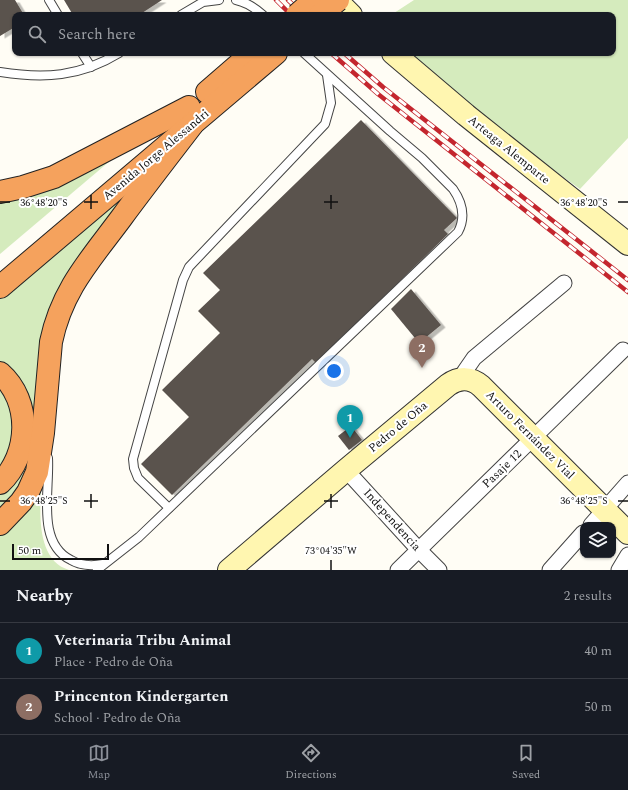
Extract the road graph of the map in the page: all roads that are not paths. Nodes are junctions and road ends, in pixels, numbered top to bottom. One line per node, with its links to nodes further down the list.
1 (49, 0): 6 (lane)
2 (219, 0): 7 (lane)
3 (236, 0): 8 (lane)
4 (314, 0): 9 (highway, bridge)
5 (337, 0): 10 (highway, bridge); 11 (street)
6 (56, 12)
7 (185, 12)
8 (259, 12)
9 (300, 12)
10 (323, 12)
11 (349, 12)
12 (84, 56): 17 (lane)
13 (113, 56): 17 (lane)
14 (265, 56): 20 (highway, Avenida Jorge Alessandri)
15 (307, 56): 19 (lane)
16 (397, 56): 22 (street, Arteaga Alemparte)
17 (92, 67): 18 (lane)
18 (0, 72)
19 (327, 75): 34 (lane); 34 (lane)
20 (190, 116): 21 (highway); 23 (highway, Avenida Jorge Alessandri); 25 (highway, Avenida Jorge Alessandri); 29 (highway)
21 (0, 192)
22 (628, 244)
23 (0, 267)
24 (564, 283): 28 (street)
25 (0, 287)
26 (623, 350): 30 (street, Pasaje 12)
27 (0, 373): 32 (highway)
28 (461, 379): 30 (street, Arturo Fernández Vial); 31 (street, Pedro de Oña)
29 (43, 433): 36 (highway); 41 (lane)
30 (534, 438): 35 (street, Arturo Fernández Vial); 39 (street, Pasaje 12)
31 (346, 470): 39 (street, Independencia); 43 (street, Pedro de Oña)
32 (0, 483)
33 (628, 483): 35 (street)
34 (169, 508): 41 (lane)
35 (597, 517): 37 (street, Arturo Fernández Vial)
36 (0, 524)
37 (628, 533)
38 (580, 537): 46 (street)
39 (419, 550): 44 (street, Pasaje 12); 45 (street, Independencia)
40 (628, 555): 47 (street)
41 (104, 564): 42 (lane)
42 (97, 570)
43 (229, 570)
44 (398, 570)
45 (439, 570)
46 (550, 570)
47 (619, 570)

